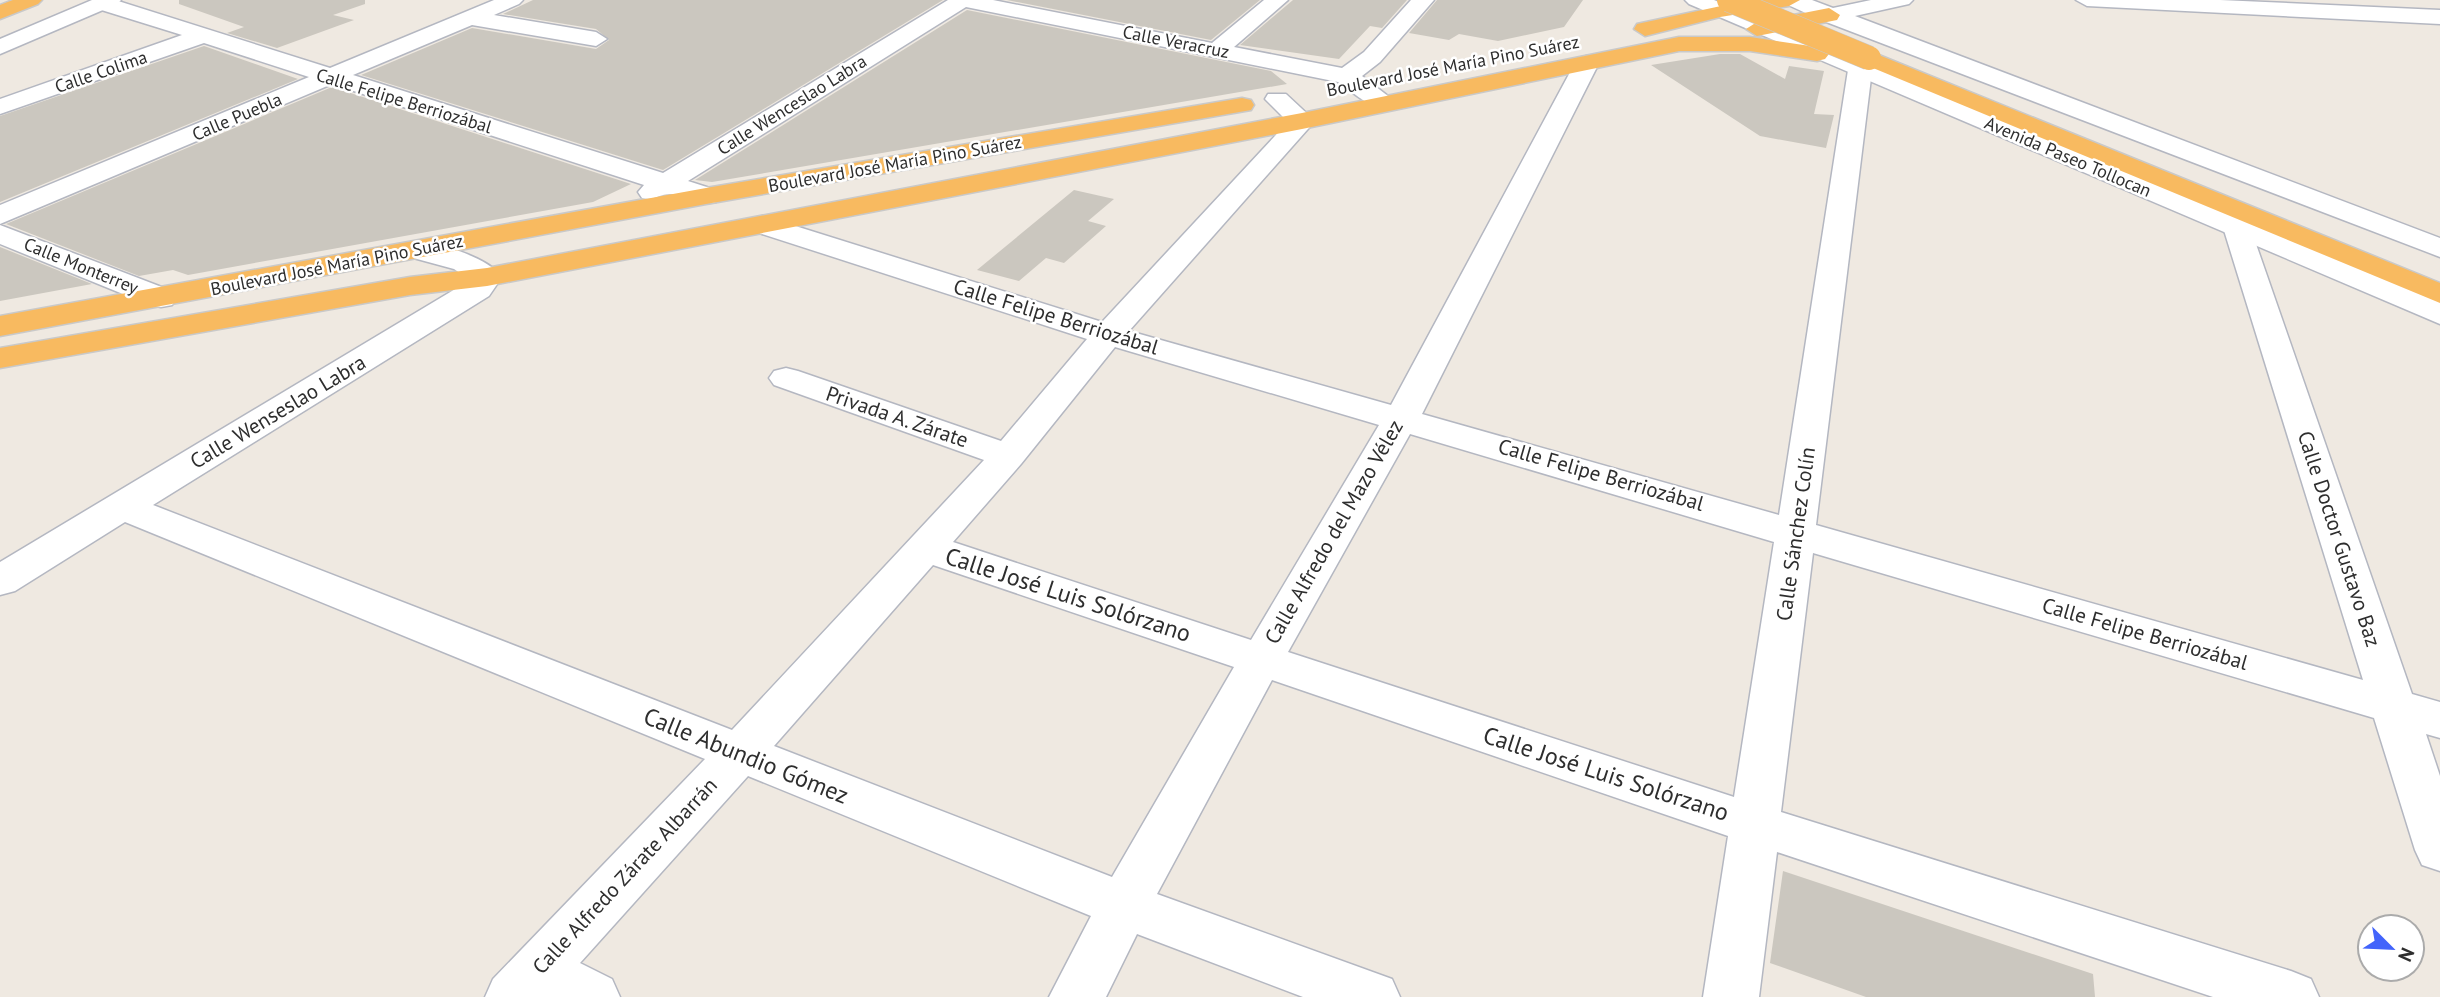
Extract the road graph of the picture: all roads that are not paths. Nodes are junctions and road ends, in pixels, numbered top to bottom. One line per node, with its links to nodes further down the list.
1 (31, 0): 17 (highway)
2 (512, 0): 20 (street, Calle Puebla)
3 (962, 0): 27 (street, Calle Veracruz); 36 (street, Calle Wenceslao Labra)
4 (1277, 0): 27 (street)
5 (1423, 0): 31 (street)
6 (1666, 0): 22 (highway)
7 (1696, 0): 15 (street, Avenida Paseo Tollocan)
8 (1763, 0): 29 (highway, Avenida Paseo Tollocan)
9 (1791, 0): 15 (highway, Boulevard José María Pino Suárez); 18 (street, Avenida Paseo Tollocan)
10 (1902, 0): 18 (street)
11 (1913, 0): 29 (street, Calle Sánchez Colín)
12 (2087, 0): 19 (street)
13 (2317, 0): 16 (street)
14 (107, 1): 23 (street, Calle Felipe Berriozábal); 26 (street)
15 (1724, 5): 21 (street, Avenida Paseo Tollocan); 22 (highway, Boulevard José María Pino Suárez); 29 (highway, Avenida Paseo Tollocan, bridge)
16 (2440, 6)
17 (0, 13)
18 (1829, 15): 21 (highway); 29 (street, Avenida Paseo Tollocan)
19 (2440, 17)
20 (470, 18): 24 (street); 30 (street, Calle Puebla)
21 (1759, 29): 25 (highway); 29 (street, Avenida Paseo Tollocan)
22 (1642, 30): 28 (highway, Boulevard José María Pino Suárez)
23 (202, 36): 30 (street, Calle Felipe Berriozábal); 34 (street, Calle Colima)
24 (596, 39)
25 (1679, 44): 28 (highway); 29 (highway)
26 (0, 47)
27 (1217, 50): 31 (street, Calle Veracruz)
28 (1581, 53): 32 (highway, Boulevard José María Pino Suárez); 54 (street, Calle Alfredo del Mazo Vélez)
29 (1869, 54): 41 (street, Avenida Paseo Tollocan); 43 (street, Avenida Paseo Tollocan); 45 (highway, Avenida Paseo Tollocan); 47 (highway, Avenida Paseo Tollocan); 57 (street, Calle Sánchez Colín)
30 (330, 78): 36 (street, Calle Felipe Berriozábal); 39 (street, Calle Puebla)
31 (1353, 80): 32 (street, Calle Veracruz); 33 (highway, Boulevard José María Pino Suárez)
32 (1386, 91): 35 (highway, Boulevard José María Pino Suárez)
33 (1277, 99): 35 (street); 37 (highway, Boulevard José María Pino Suárez)
34 (0, 107)
35 (1302, 121): 40 (highway, Boulevard José María Pino Suárez); 51 (street, Calle Alfredo Zárate Albarrán)
36 (666, 183): 37 (street, Calle Felipe Berriozábal); 38 (street, Calle Wenceslao Labra)
37 (706, 196): 38 (highway, Boulevard José María Pino Suárez)
38 (622, 212): 44 (highway, Boulevard José María Pino Suárez)
39 (0, 215)
40 (763, 225): 46 (highway, Boulevard José María Pino Suárez); 51 (street, Calle Felipe Berriozábal)
41 (2238, 227): 49 (street, Avenida Paseo Tollocan); 61 (street, Calle Doctor Gustavo Baz)
42 (0, 234): 48 (street, Calle Monterrey)
43 (2440, 248)
44 (417, 250): 46 (street); 48 (highway, Boulevard José María Pino Suárez)
45 (2440, 268)
46 (487, 277): 52 (highway, Boulevard José María Pino Suárez); 56 (street, Calle Wenseslao Labra)
47 (2440, 293)
48 (161, 298): 50 (highway, Boulevard José María Pino Suárez)
49 (2440, 314)
50 (0, 326)
51 (1108, 335): 54 (street, Calle Felipe Berriozábal); 55 (street, Calle Alfredo Zárate Albarrán)
52 (0, 358)
53 (786, 378): 55 (street, Privada A. Zárate)
54 (1401, 418): 57 (street, Calle Felipe Berriozábal); 60 (street, Calle Alfredo del Mazo Vélez)
55 (1008, 456): 58 (street, Calle Alfredo Zárate Albarrán)
56 (123, 507): 59 (street, Calle Wenseslao Labra); 63 (street, Calle Abundio Gómez)
57 (1797, 532): 61 (street, Calle Felipe Berriozábal); 64 (street, Calle Sánchez Colín)
58 (923, 547): 60 (street, Calle José Luis Solórzano); 63 (street, Calle Alfredo Zárate Albarrán)
59 (0, 581)
60 (1259, 659): 64 (street, Calle José Luis Solórzano); 66 (street, Calle Alfredo del Mazo Vélez)
61 (2393, 706): 62 (street, Calle Felipe Berriozábal); 65 (street, Calle Doctor Gustavo Baz)
62 (2440, 720)
63 (739, 754): 66 (street, Calle Abundio Gómez); 67 (street, Calle Alfredo Zárate Albarrán)
64 (1755, 824): 71 (street, Calle Sánchez Colín); 72 (street, Calle José Luis Solórzano)
65 (2440, 850)
66 (1122, 905): 69 (street, Calle Alfredo del Mazo Vélez); 70 (street, Calle Abundio Gómez)
67 (526, 983): 68 (street)
68 (592, 997)
69 (1077, 997)
70 (1372, 997)
71 (1731, 997)
72 (2291, 997)

